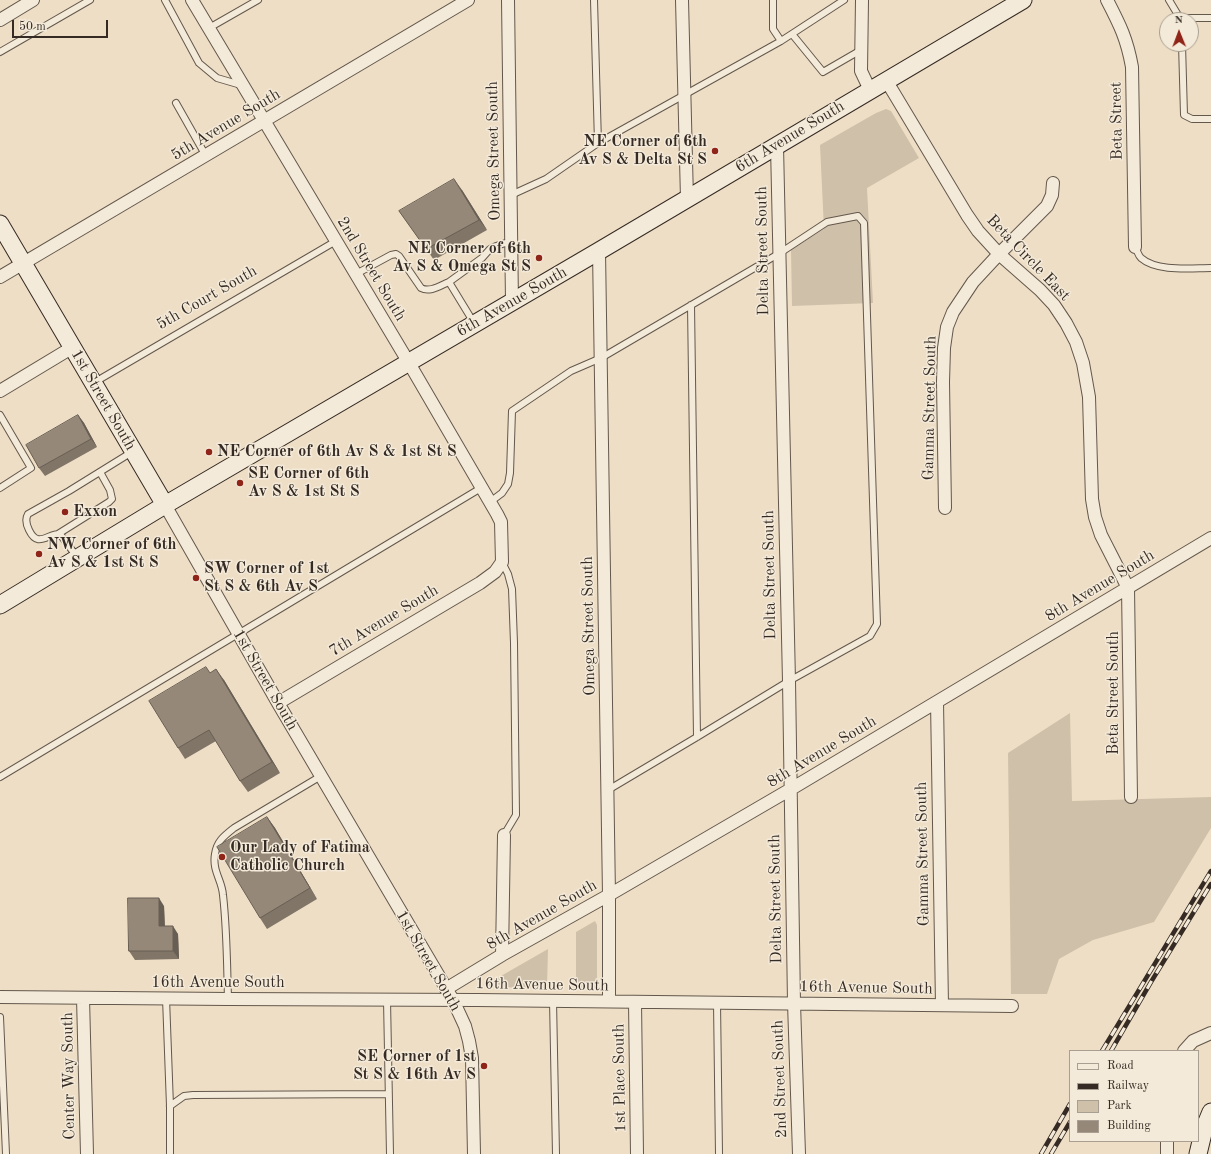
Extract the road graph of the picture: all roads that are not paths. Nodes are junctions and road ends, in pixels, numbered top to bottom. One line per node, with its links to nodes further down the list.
1 (33, 0): 19 (street)
2 (90, 0): 24 (lane)
3 (165, 0): 27 (lane)
4 (192, 0): 20 (street, 2nd Street South)
5 (258, 0): 20 (lane)
6 (468, 0): 32 (street, 5th Avenue South)
7 (508, 0): 37 (street, Omega Street South)
8 (594, 0): 33 (lane)
9 (682, 0): 29 (street)
10 (773, 0): 22 (lane)
11 (844, 0): 21 (lane)
12 (862, 0): 23 (street)
13 (1023, 0): 26 (main road, 6th Avenue South)
14 (1107, 0): 42 (street, Beta Street)
15 (1169, 0): 16 (lane)
16 (1177, 12)
17 (1199, 18): 18 (lane)
18 (1211, 18)
19 (0, 20)
20 (209, 28): 27 (street, 2nd Street South)
21 (792, 34): 22 (lane); 23 (lane)
22 (781, 41): 29 (lane)
23 (861, 50): 28 (street)
24 (0, 52)
25 (1182, 52): 31 (lane)
26 (886, 80): 28 (main road, 6th Avenue South); 45 (street, Beta Circle East)
27 (243, 85): 32 (street, 2nd Street South)
28 (870, 90): 34 (main road, 6th Avenue South)
29 (684, 95): 33 (lane); 38 (street)
30 (176, 103): 35 (lane)
31 (1211, 119)
32 (264, 121): 35 (street, 5th Avenue South); 40 (street, 2nd Street South)
33 (598, 143): 37 (lane)
34 (777, 146): 38 (main road, 6th Avenue South); 44 (street, Delta Street South)
35 (206, 156): 46 (street, 5th Avenue South)
36 (1054, 182): 45 (street, Gamma Street South)
37 (511, 195): 41 (street, Omega Street South)
38 (687, 199): 43 (main road, 6th Avenue South)
39 (0, 224): 46 (main road, 1st Street South)
40 (336, 241): 48 (street, 2nd Street South); 57 (lane, 5th Court South)
41 (512, 241): 50 (lane); 51 (street, Omega Street South)
42 (1135, 247): 47 (lane)
43 (599, 251): 51 (main road, 6th Avenue South); 55 (street, Omega Street South)
44 (780, 253): 52 (lane); 74 (street, Delta Street South); 74 (lane)
45 (999, 254): 66 (street, Gamma Street South); 71 (street, Beta Circle East)
46 (24, 263): 49 (street, 5th Avenue South); 54 (main road, 1st Street South)
47 (1211, 268)
48 (356, 274): 50 (lane); 56 (street, 2nd Street South)
49 (0, 277)
50 (449, 282): 53 (lane)
51 (512, 302): 53 (main road, 6th Avenue South)
52 (691, 305): 55 (lane); 77 (lane)
53 (475, 324): 56 (main road, 6th Avenue South)
54 (73, 347): 57 (main road, 1st Street South); 58 (street)
55 (601, 358): 64 (lane); 81 (street, Omega Street South)
56 (409, 363): 63 (street, 2nd Street South); 65 (main road, 6th Avenue South)
57 (93, 383): 60 (main road, 1st Street South)
58 (0, 391)
59 (0, 415): 62 (lane)
60 (133, 451): 61 (lane); 65 (main road, 1st Street South)
61 (100, 472): 67 (lane); 67 (lane)
62 (0, 488)
63 (481, 488): 64 (street, 2nd Street South); 73 (lane)
64 (490, 502): 70 (street, 2nd Street South)
65 (165, 505): 69 (main road, 6th Avenue South); 73 (street, 1st Street South)
66 (945, 508)
67 (58, 534): 69 (lane)
68 (1211, 538): 71 (street, 8th Avenue South)
69 (78, 558): 72 (main road, 6th Avenue South)
70 (502, 562): 76 (street, 7th Avenue South); 83 (lane)
71 (1128, 588): 75 (street, 8th Avenue South); 82 (street, Beta Street South)
72 (0, 605)
73 (239, 634): 76 (street, 1st Street South); 79 (lane)
74 (789, 681): 77 (lane); 80 (street, Delta Street South)
75 (937, 702): 80 (street, 8th Avenue South); 98 (street, Gamma Street South)
76 (278, 703): 78 (street, 1st Street South)
77 (698, 737): 81 (lane)
78 (321, 776): 86 (street, 1st Street South); 90 (lane)
79 (0, 777)
80 (790, 789): 84 (street, 8th Avenue South); 97 (street, Delta Street South)
81 (608, 790): 84 (street, Omega Street South)
82 (1131, 797)
83 (504, 835): 85 (street)
84 (610, 895): 85 (street, 8th Avenue South); 94 (street, Omega Street South)
85 (502, 956): 86 (street, 8th Avenue South)
86 (446, 989): 92 (street, 1st Street South)
87 (0, 997): 88 (street, 16th Avenue South)
88 (83, 998): 89 (street, 16th Avenue South); 109 (street, Center Way South)
89 (166, 998): 90 (street, 16th Avenue South); 105 (lane)
90 (228, 999): 91 (street, 16th Avenue South)
91 (387, 1000): 92 (street, 16th Avenue South); 104 (lane)
92 (453, 1000): 93 (street, 16th Avenue South); 112 (street, 1st Street South)
93 (553, 1000): 94 (street, 16th Avenue South); 113 (lane)
94 (609, 1001): 95 (street, 16th Avenue South)
95 (634, 1002): 96 (street, 16th Avenue South); 114 (street, 1st Place South)
96 (717, 1002): 97 (street, 16th Avenue South); 115 (lane)
97 (794, 1004): 98 (street, 16th Avenue South); 116 (street, 2nd Street South)
98 (942, 1005): 99 (street, 16th Avenue South)
99 (1012, 1006)
100 (0, 1017): 103 (lane)
101 (1211, 1033): 102 (street)
102 (1185, 1050)
103 (1, 1087): 108 (lane)
104 (388, 1094): 105 (lane); 111 (lane)
105 (170, 1106): 110 (lane)
106 (1211, 1112): 118 (main road)
107 (1167, 1142): 117 (street)
108 (6, 1154)
109 (87, 1154)
110 (170, 1154)
111 (390, 1154)
112 (474, 1154)
113 (556, 1154)
114 (638, 1154)
115 (719, 1154)
116 (799, 1154)
117 (1167, 1154)
118 (1198, 1154)

